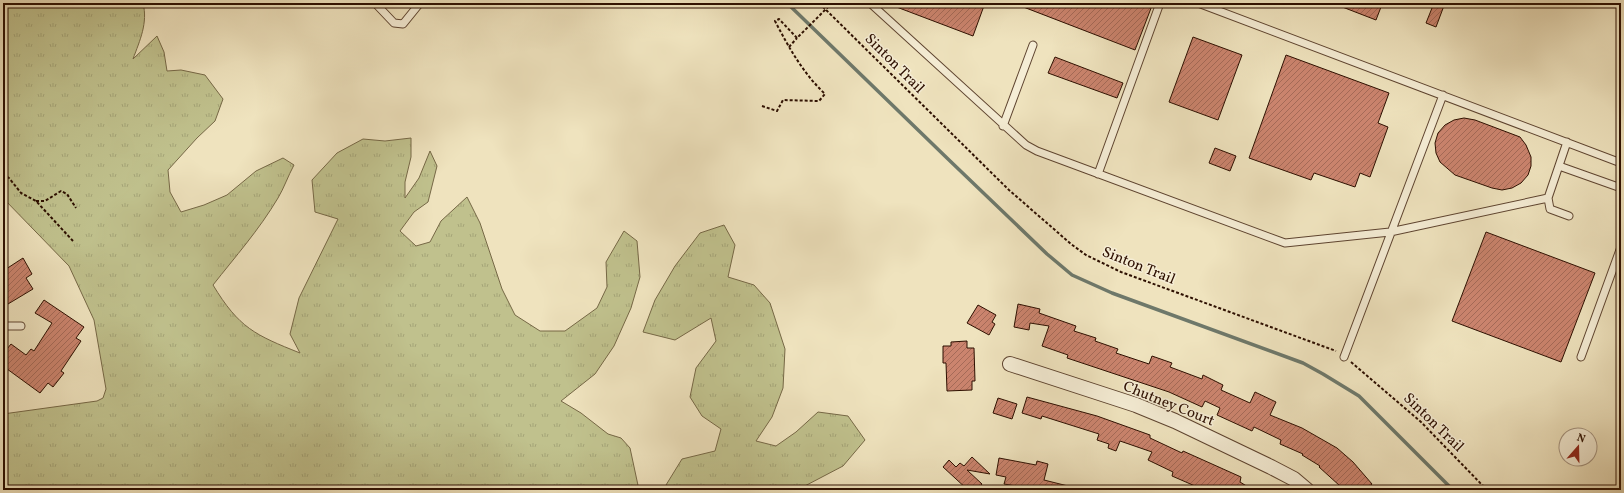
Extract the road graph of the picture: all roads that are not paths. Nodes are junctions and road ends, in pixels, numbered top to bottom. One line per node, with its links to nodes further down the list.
1 (375, 3): 2 (lane)
2 (420, 3)
3 (870, 3): 8 (lane)
4 (1160, 3): 12 (lane)
5 (1198, 3): 7 (lane)
6 (1034, 45): 8 (lane)
7 (1443, 95): 9 (lane); 16 (lane)
8 (1003, 126): 12 (lane)
9 (1568, 142): 10 (lane); 11 (lane)
10 (1621, 163)
11 (1559, 166): 13 (lane); 14 (lane)
12 (1098, 174): 16 (lane)
13 (1621, 188)
14 (1548, 198): 15 (lane); 16 (lane)
15 (1569, 216)
16 (1390, 232): 21 (lane)
17 (1621, 247): 20 (lane)
18 (3, 326): 19 (lane)
19 (21, 326)
20 (1581, 356)
21 (1344, 357)
22 (1010, 364): 23 (street, Chutney Court)
23 (1307, 490)

